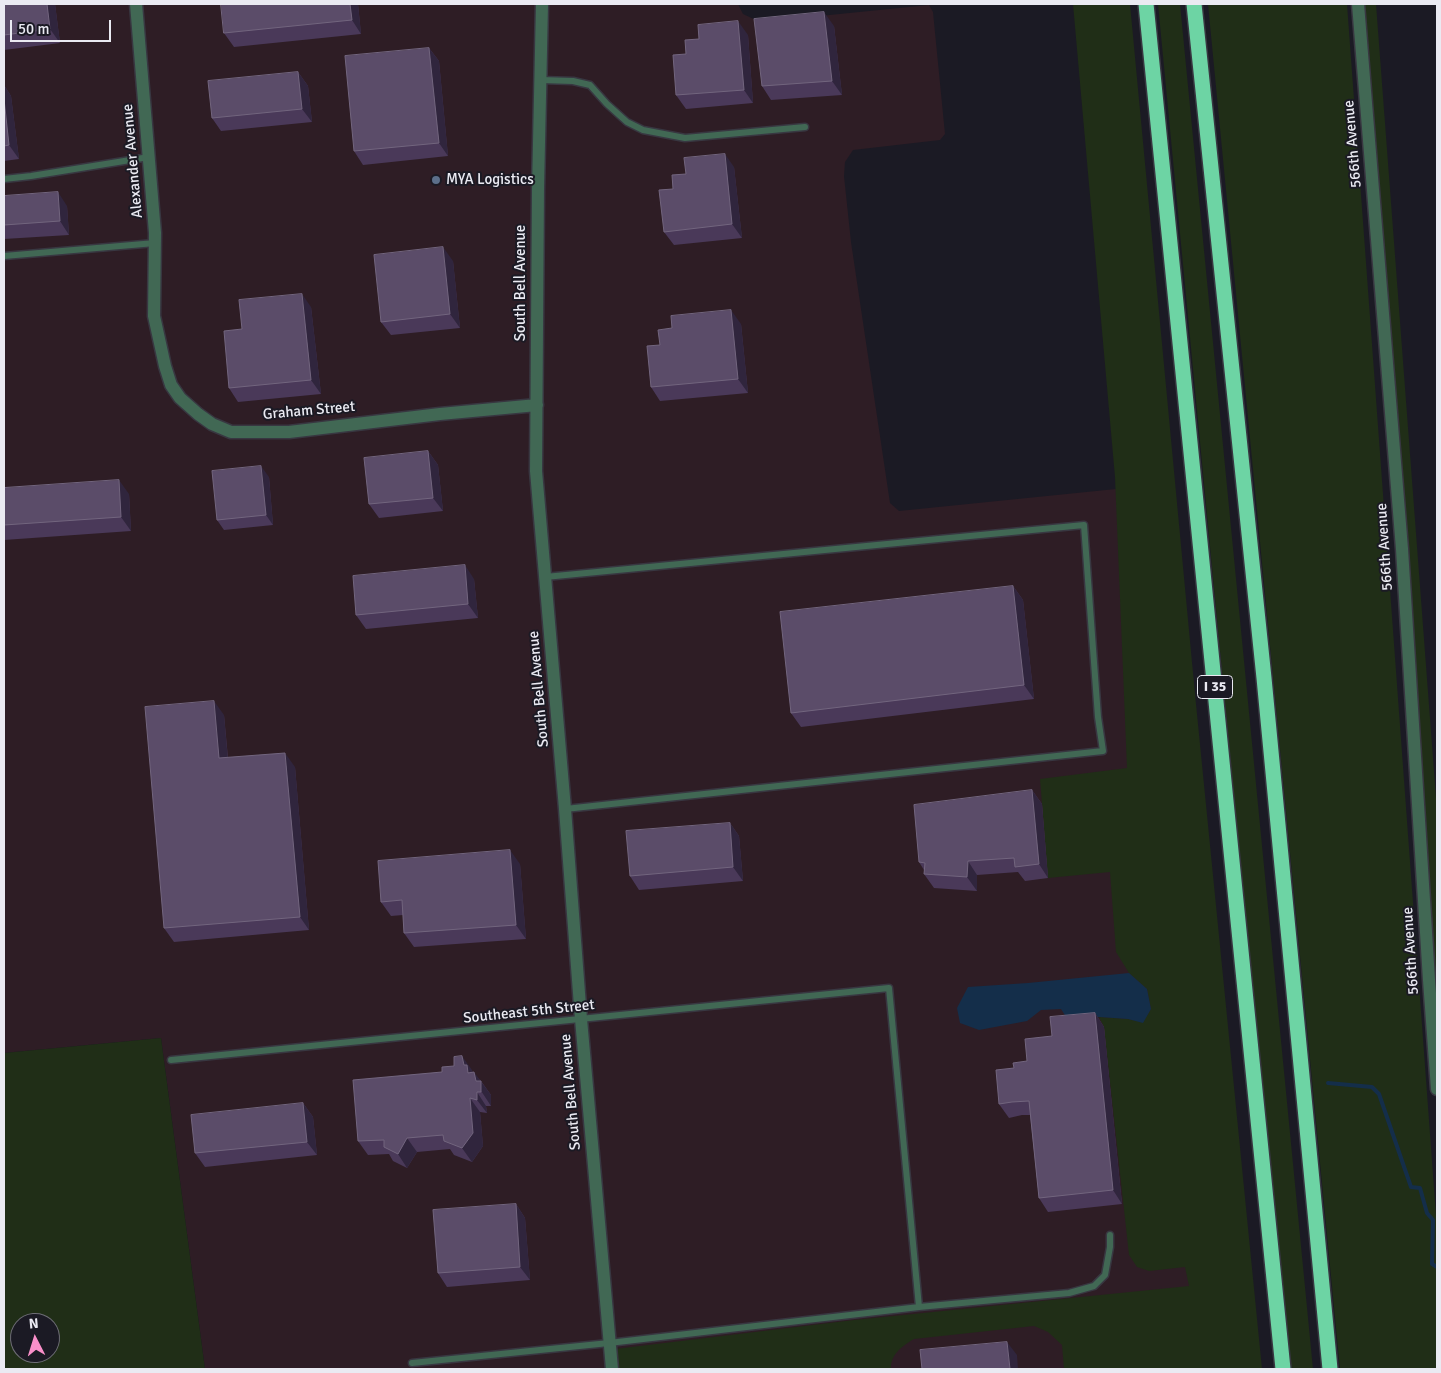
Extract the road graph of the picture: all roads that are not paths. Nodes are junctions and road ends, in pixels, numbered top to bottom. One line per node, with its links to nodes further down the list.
1 (136, 4): 8 (street, Alexander Avenue)
2 (542, 4): 6 (street, South Bell Avenue)
3 (1146, 4): 24 (highway, I 35)
4 (1194, 4): 25 (highway)
5 (1358, 4): 18 (street, 566th Avenue)
6 (540, 80): 7 (lane); 13 (street, South Bell Avenue)
7 (805, 127)
8 (149, 157): 9 (lane); 10 (street, Alexander Avenue)
9 (4, 179)
10 (155, 244): 11 (lane); 12 (street, Alexander Avenue)
11 (4, 256)
12 (154, 316): 13 (street, Graham Street)
13 (536, 405): 14 (street, South Bell Avenue)
14 (545, 577): 15 (street, South Bell Avenue); 15 (lane)
15 (565, 810): 16 (street, South Bell Avenue)
16 (581, 1019): 17 (lane, Southeast 5th Street); 20 (lane, Southeast 5th Street); 21 (street, South Bell Avenue)
17 (171, 1060)
18 (1437, 1089)
19 (1110, 1235): 20 (lane)
20 (919, 1307): 21 (lane)
21 (609, 1343): 22 (lane); 23 (street, South Bell Avenue)
22 (412, 1363)
23 (612, 1369)
24 (1283, 1369)
25 (1330, 1369)

